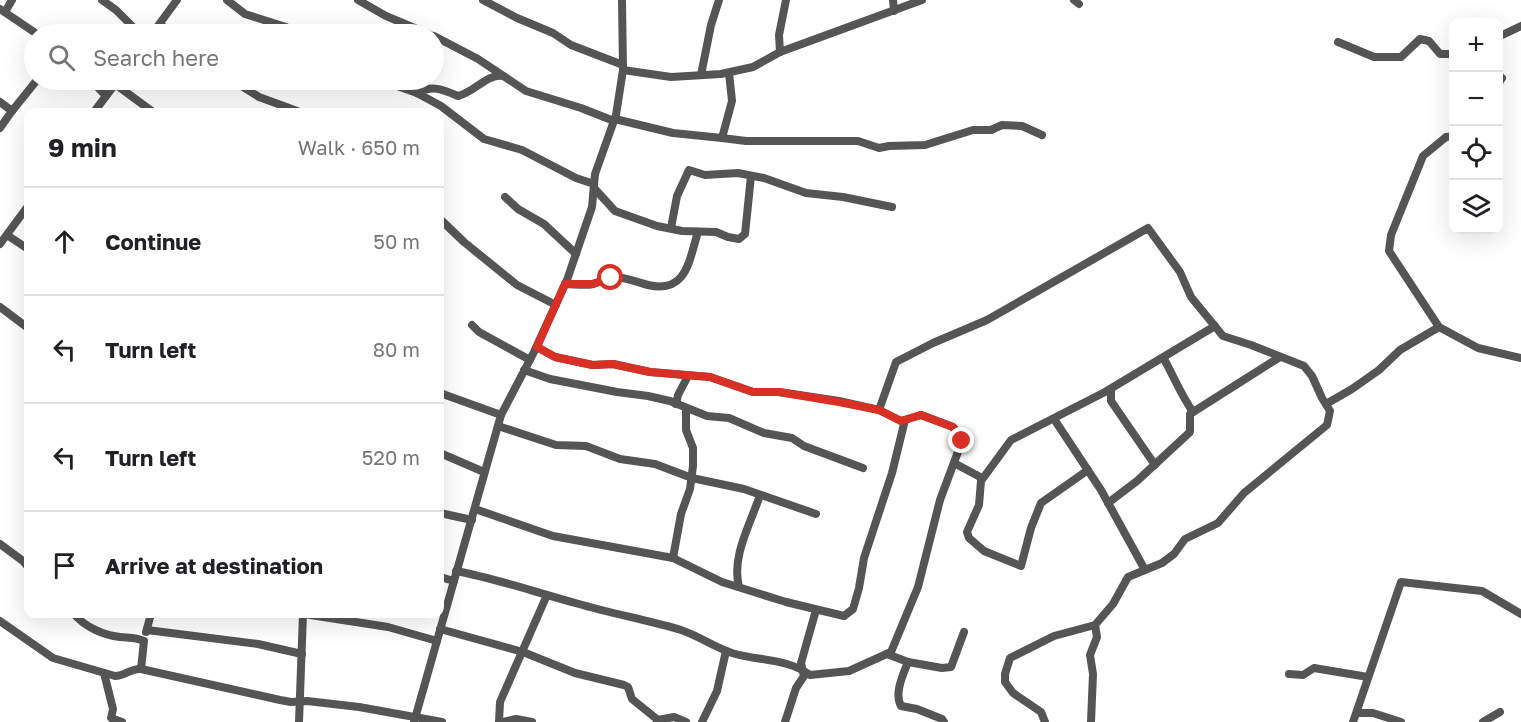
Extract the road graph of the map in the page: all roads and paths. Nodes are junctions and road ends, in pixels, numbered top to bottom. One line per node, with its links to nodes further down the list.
1 (12, 0): 12 (street)
2 (102, 0): 14 (street)
3 (177, 0): 15 (street)
4 (227, 0): 16 (street)
5 (358, 0): 17 (street)
6 (483, 0): 25 (street)
7 (622, 0): 25 (street)
8 (719, 0): 27 (street)
9 (786, 0): 23 (street)
10 (893, 0): 13 (street)
11 (922, 0): 13 (street)
12 (2, 11): 18 (street)
13 (894, 11): 23 (street)
14 (130, 24)
15 (160, 24)
16 (277, 24)
17 (405, 24)
18 (24, 25)
19 (1521, 26): 20 (street)
20 (1503, 35)
21 (444, 42): 28 (street)
22 (1338, 42): 24 (street)
23 (780, 52): 26 (street)
24 (1449, 54)
25 (623, 68): 27 (street); 48 (street)
26 (729, 72): 27 (street); 52 (street)
27 (701, 75)
28 (504, 77): 39 (street); 48 (street)
29 (28, 90): 47 (street)
30 (100, 90): 38 (street)
31 (110, 90): 38 (street)
32 (126, 90): 43 (street)
33 (248, 90): 44 (street)
34 (408, 90): 37 (street)
35 (425, 90): 37 (street)
36 (444, 90): 39 (street)
37 (417, 93): 41 (street)
38 (106, 96): 42 (street)
39 (458, 96): 41 (street)
40 (0, 102): 47 (street)
41 (439, 105): 46 (street)
42 (97, 108)
43 (148, 108)
44 (289, 108)
45 (444, 108): 54 (street)
46 (444, 108)
47 (12, 111): 49 (street)
48 (614, 120): 52 (street); 54 (street)
49 (0, 128)
50 (1042, 135): 52 (street)
51 (1449, 137): 71 (street)
52 (722, 138)
53 (751, 176): 56 (street); 59 (street); 60 (street)
54 (594, 186): 59 (street); 64 (street)
55 (505, 197): 64 (street)
56 (892, 207)
57 (24, 212): 61 (street)
58 (444, 223): 66 (street)
59 (671, 228): 60 (street)
60 (698, 232): 65 (street)
61 (7, 235): 62 (street); 63 (street)
62 (0, 244)
63 (24, 246)
64 (576, 254): 65 (street)
65 (565, 284): 66 (street)
66 (556, 305): 72 (street)
67 (0, 307): 68 (street)
68 (24, 325)
69 (472, 325): 76 (street)
70 (1215, 326): 73 (street); 75 (street); 84 (street)
71 (1438, 327): 74 (street); 82 (street)
72 (537, 347): 76 (street); 78 (street)
73 (1280, 357): 82 (street); 85 (street)
74 (1521, 358)
75 (1164, 359): 79 (street); 85 (street)
76 (530, 360): 77 (street)
77 (524, 370): 81 (street); 86 (street)
78 (688, 376): 81 (street); 84 (street)
79 (1111, 389): 87 (street); 92 (street)
80 (444, 394): 86 (street)
81 (676, 404): 83 (street)
82 (1326, 404): 107 (street)
83 (686, 409): 93 (street); 96 (street)
84 (879, 410): 88 (street)
85 (1193, 412): 92 (street)
86 (501, 415): 89 (street)
87 (1053, 419): 94 (street); 97 (street)
88 (905, 420): 91 (street); 113 (street)
89 (498, 426): 95 (street); 96 (street)
90 (444, 455): 95 (street)
91 (954, 463): 97 (street); 131 (street)
92 (1155, 465): 99 (street)
93 (863, 468)
94 (1088, 470): 97 (street); 99 (street)
95 (484, 472): 100 (street)
96 (692, 478): 98 (street); 105 (street)
97 (982, 478)
98 (760, 495): 102 (street); 111 (street)
99 (1108, 503): 107 (street)
100 (475, 509): 103 (street); 105 (street)
101 (444, 514): 103 (street)
102 (816, 514)
103 (472, 520): 108 (street)
104 (0, 544): 106 (street)
105 (673, 558): 111 (street)
106 (24, 562)
107 (1145, 570): 122 (street)
108 (456, 571): 110 (street); 112 (street)
109 (444, 577): 110 (street)
110 (454, 581): 120 (street)
111 (739, 587): 113 (street)
112 (547, 595): 128 (street); 129 (street)
113 (816, 610): 134 (street)
114 (1521, 614): 138 (street)
115 (78, 618): 126 (street)
116 (150, 618): 124 (street)
117 (304, 618): 130 (street)
118 (332, 618): 127 (street)
119 (444, 618): 123 (street)
120 (444, 618)
121 (0, 621): 135 (street)
122 (1095, 625): 154 (street); 155 (street)
123 (441, 629): 127 (street); 129 (street)
124 (147, 630): 126 (street); 130 (street)
125 (964, 632): 132 (street)
126 (144, 641): 133 (street)
127 (437, 641): 143 (street)
128 (726, 651): 134 (street); 151 (street)
129 (523, 652): 144 (street); 148 (street)
130 (302, 654): 140 (street)
131 (887, 654): 132 (street); 134 (street)
132 (908, 662): 153 (street)
133 (141, 669): 137 (street); 140 (street)
134 (802, 670): 152 (street)
135 (104, 673): 137 (street); 139 (street)
136 (1289, 675): 138 (street)
137 (116, 676): 139 (street)
138 (1368, 677): 142 (street)
139 (108, 689): 145 (street)
140 (301, 700): 143 (street); 146 (street)
141 (1500, 712): 158 (street)
142 (1357, 713): 156 (street); 157 (street)
143 (414, 720): 147 (street)
144 (658, 721): 150 (street)
145 (122, 722)
146 (299, 722)
147 (442, 722)
148 (501, 722): 149 (street)
149 (532, 722)
150 (686, 722)
151 (702, 722)
152 (785, 722)
153 (944, 722)
154 (1045, 722)
155 (1090, 722)
156 (1353, 722)
157 (1401, 722)
158 (1483, 722)

